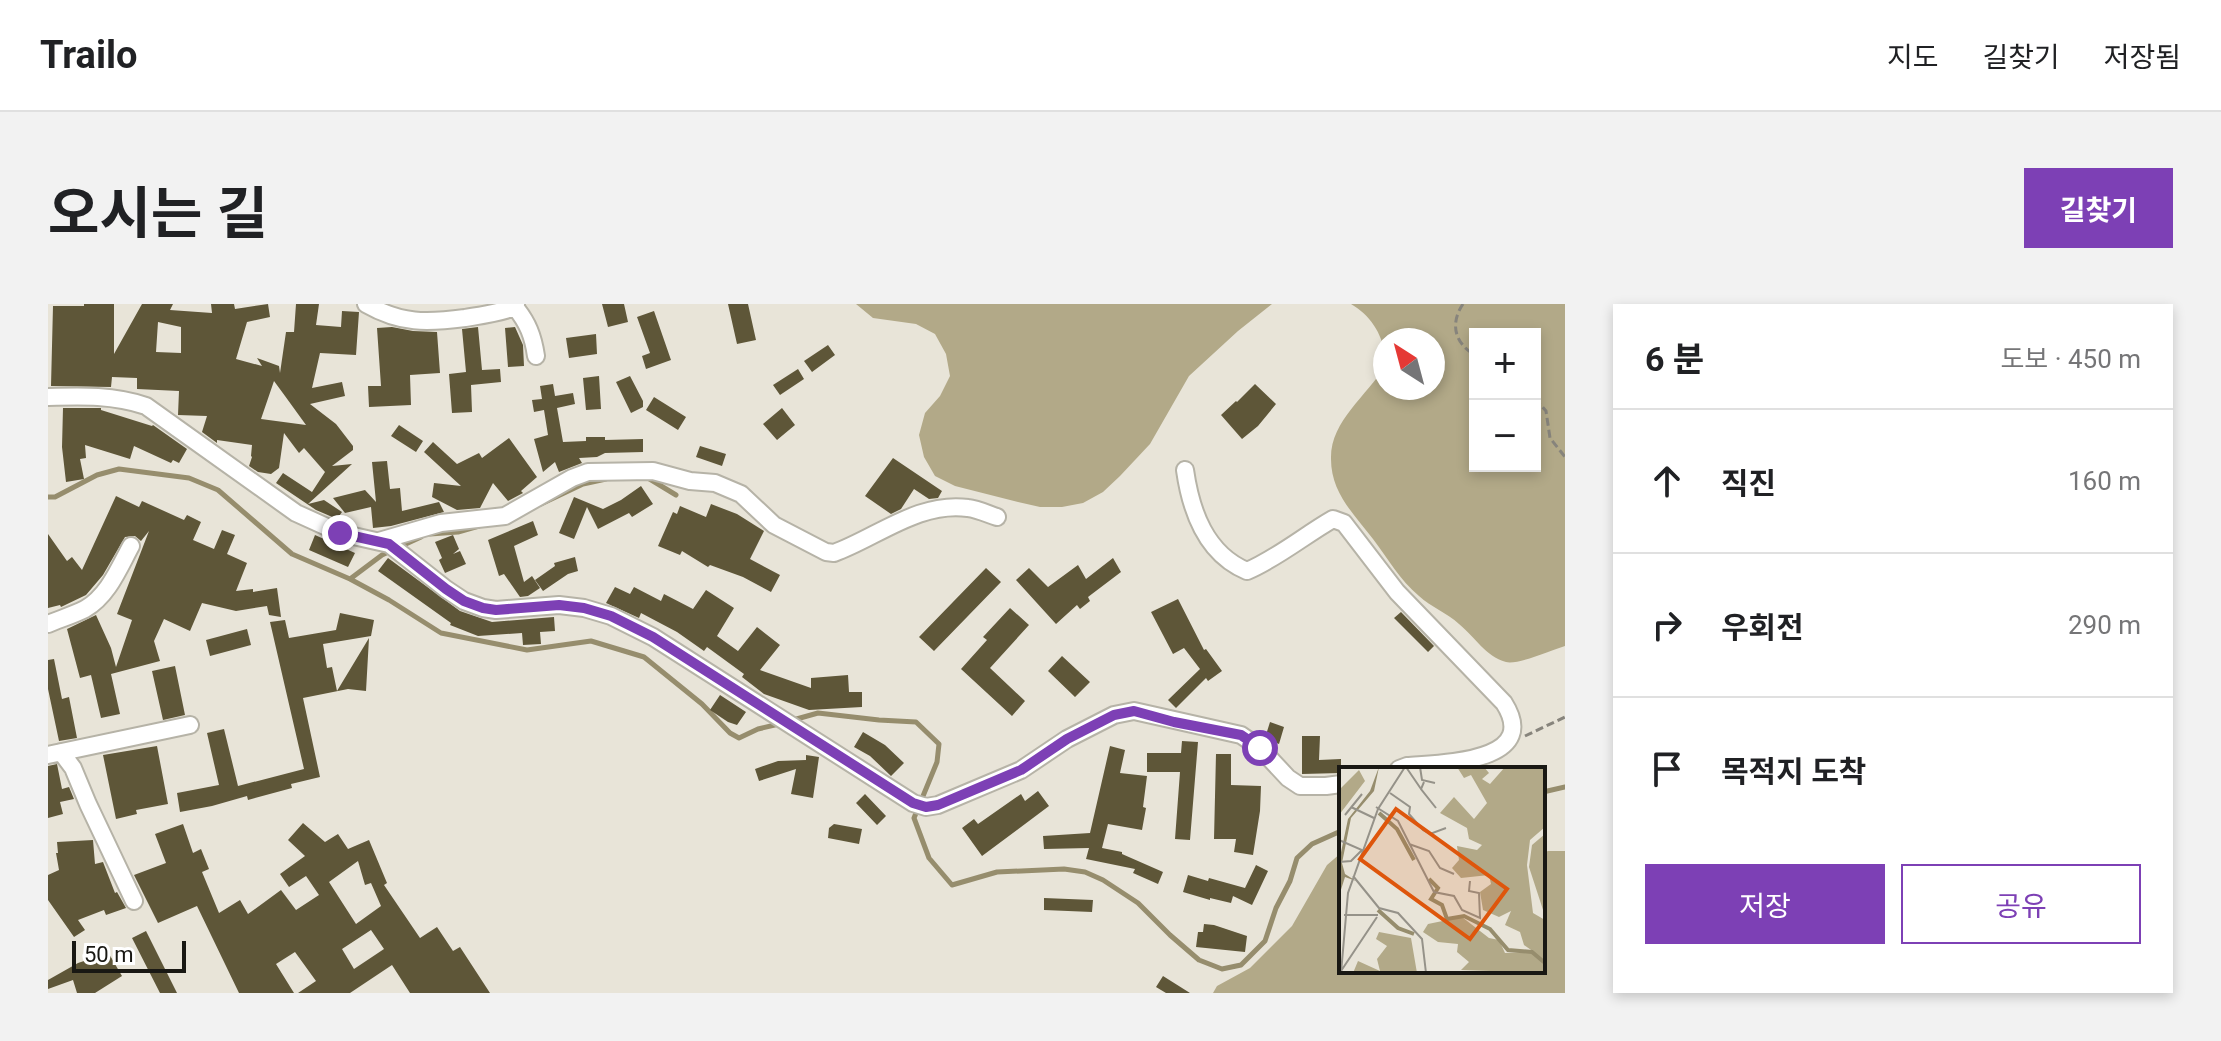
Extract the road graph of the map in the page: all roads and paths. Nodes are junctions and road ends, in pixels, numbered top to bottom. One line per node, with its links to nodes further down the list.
1 (366, 304): 3 (street)
2 (1463, 304): 4 (path)
3 (516, 305): 5 (street)
4 (1469, 352)
5 (536, 356)
6 (48, 397): 12 (street)
7 (1537, 400): 8 (path)
8 (1565, 457)
9 (1185, 470): 16 (street)
10 (997, 517): 12 (street)
11 (131, 546): 13 (street)
12 (389, 546): 19 (street)
13 (48, 624)
14 (1565, 717): 16 (path)
15 (190, 725): 17 (street)
16 (1509, 740): 18 (street)
17 (54, 753): 20 (street)
18 (1404, 767)
19 (1339, 784)
20 (134, 901)

